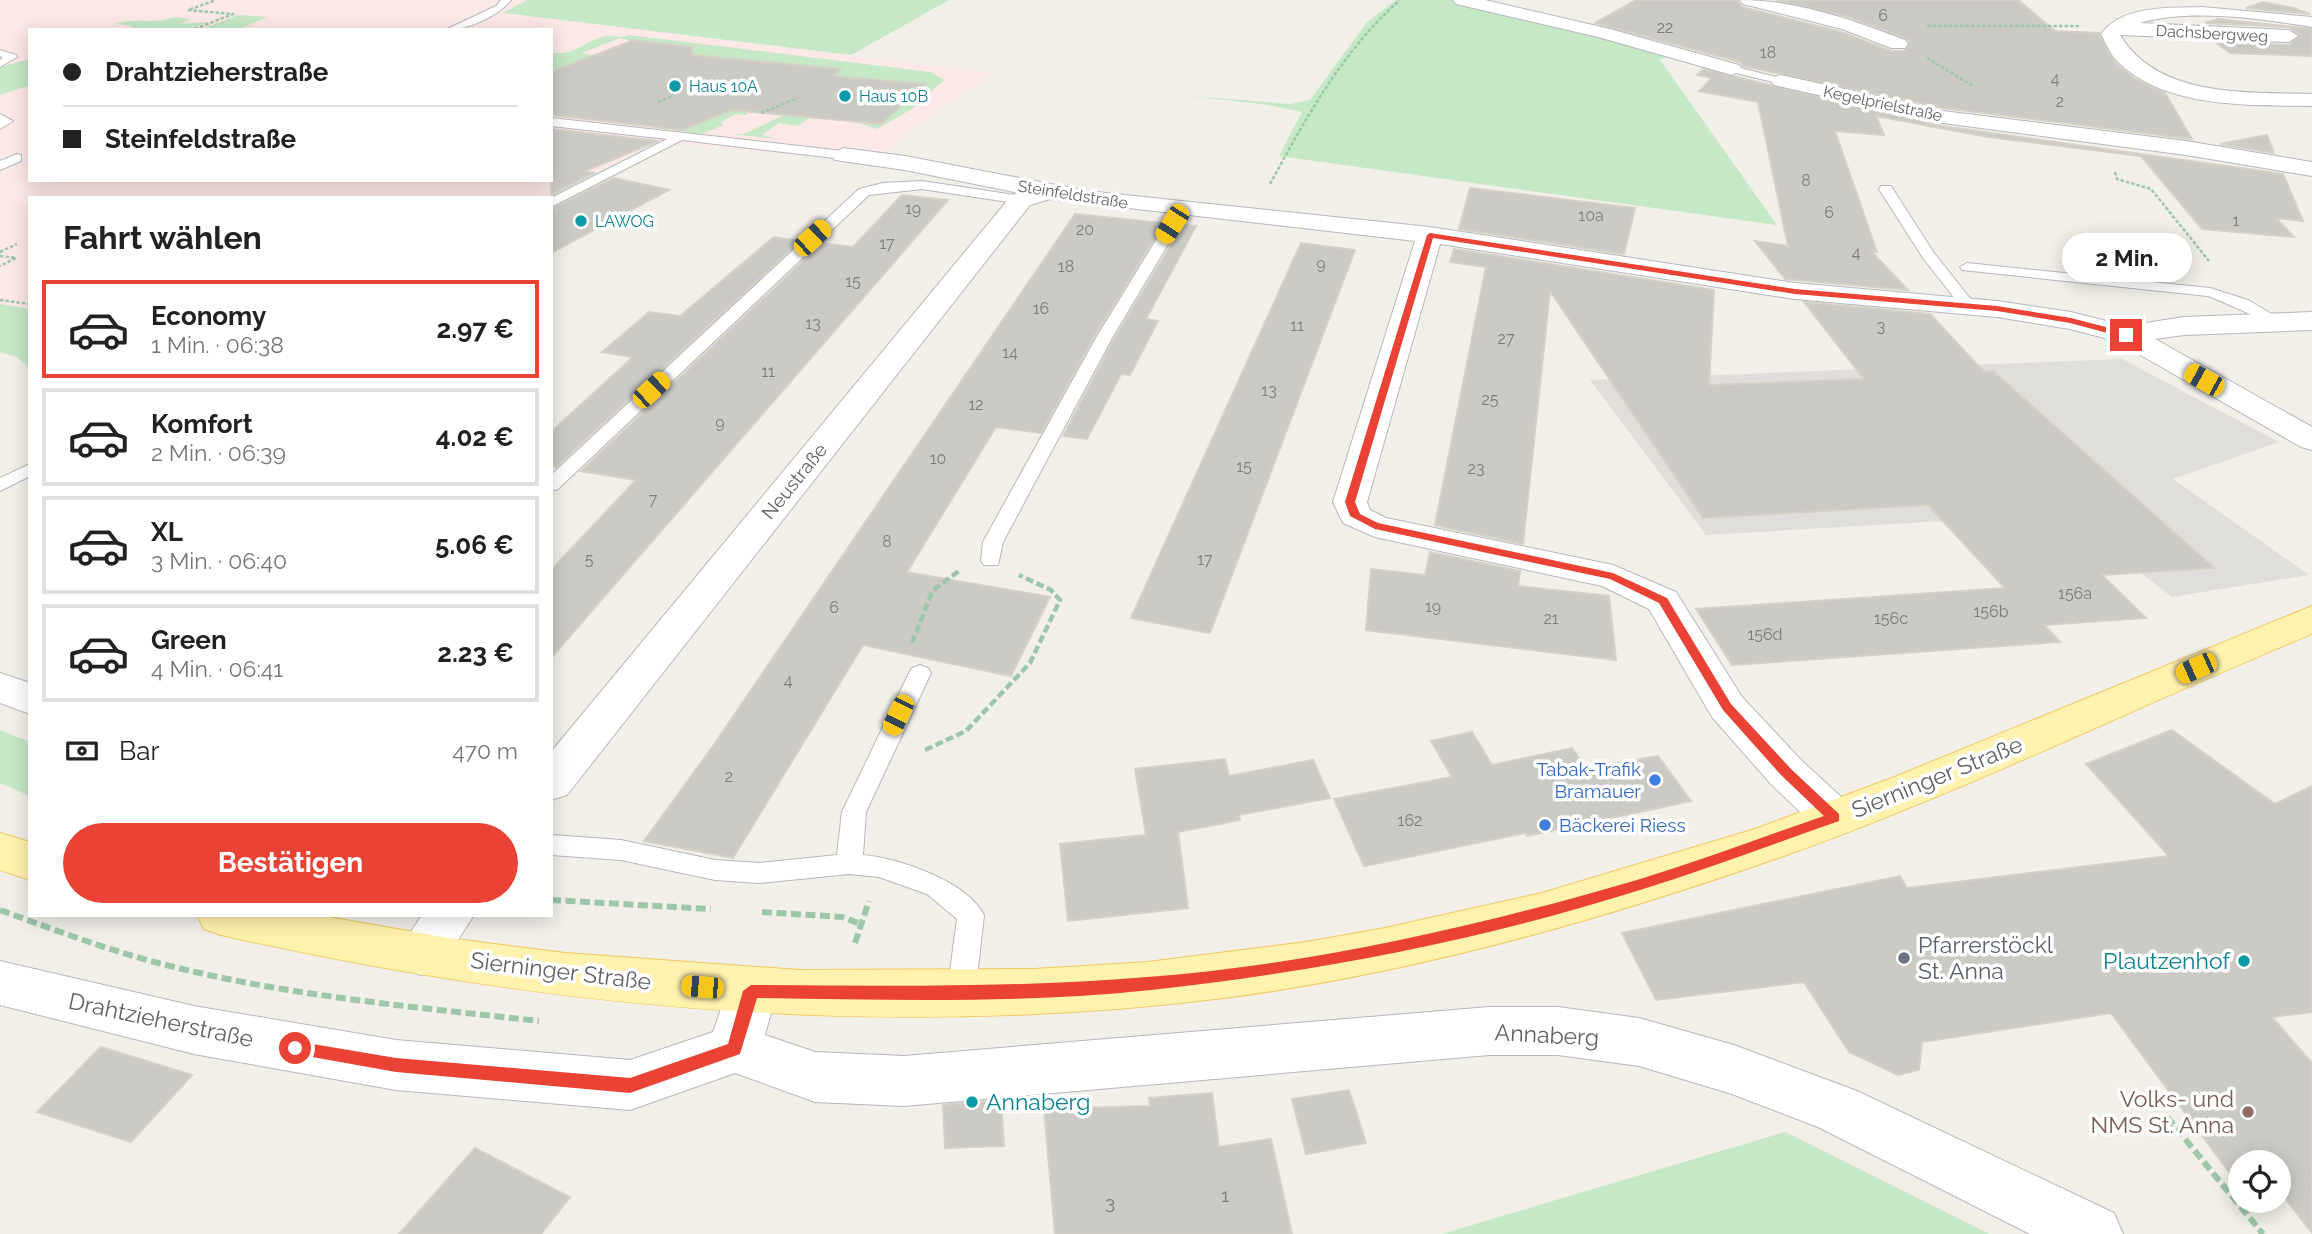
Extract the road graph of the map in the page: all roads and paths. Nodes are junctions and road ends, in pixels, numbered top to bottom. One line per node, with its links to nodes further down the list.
1 (216, 0): 9 (path)
2 (506, 0): 10 (lane)
3 (1400, 0): 31 (path)
4 (1462, 0): 15 (street, Kegelprielstraße)
5 (1748, 0): 12 (street)
6 (2312, 22): 7 (street, Dachsbergweg)
7 (2112, 26): 8 (path); 11 (street, Dachsbergweg); 17 (street)
8 (1924, 27)
9 (201, 28)
10 (454, 28)
11 (2312, 37)
12 (1898, 44)
13 (0, 53): 14 (lane)
14 (0, 64)
15 (1732, 69): 16 (lane, Kegelprielstraße)
16 (1781, 81): 26 (street, Kegelprielstraße)
17 (2312, 100)
18 (0, 118): 20 (lane)
19 (553, 122): 21 (lane)
20 (0, 125)
21 (680, 137): 22 (lane); 29 (lane)
22 (843, 155): 28 (street, Steinfeldstraße)
23 (17, 158): 24 (lane)
24 (0, 166)
25 (2114, 169): 35 (path)
26 (2312, 169)
27 (1886, 189): 40 (lane)
28 (1034, 197): 30 (street, Steinfeldstraße); 46 (lane); 54 (street, Neustraße)
29 (553, 202)
30 (1182, 209): 31 (street, Steinfeldstraße); 48 (lane)
31 (1253, 216): 32 (street, Steinfeldstraße)
32 (1430, 235): 40 (street, Steinfeldstraße); 55 (street)
33 (17, 244): 34 (path)
34 (0, 254): 36 (path)
35 (2210, 263)
36 (0, 266)
37 (1967, 267): 42 (lane)
38 (0, 300): 39 (path)
39 (28, 304)
40 (1968, 306): 43 (street, Steinfeldstraße)
41 (2312, 320): 42 (street)
42 (2277, 322): 43 (street)
43 (2126, 335): 44 (street, Steinfeldstraße)
44 (2312, 440)
45 (28, 470): 47 (lane)
46 (553, 483)
47 (0, 485)
48 (991, 561): 50 (path); 53 (path)
49 (2312, 619): 55 (main road, Sierninger Straße)
50 (920, 673): 53 (lane)
51 (0, 687): 52 (street)
52 (28, 699)
53 (877, 758): 59 (lane)
54 (553, 781)
55 (1835, 818): 69 (main road, Sierninger Straße)
56 (553, 845): 59 (lane)
57 (0, 851): 58 (main road)
58 (28, 860)
59 (849, 864): 69 (lane)
60 (553, 900): 61 (path)
61 (723, 910)
62 (750, 912): 65 (path)
63 (231, 917): 66 (main road, Sierninger Straße)
64 (449, 917): 66 (street)
65 (861, 924)
66 (421, 954): 68 (main road, Sierninger Straße)
67 (0, 983): 70 (street, Drahtzieherstraße)
68 (751, 991): 69 (main road, Sierninger Straße); 70 (street)
69 (961, 994)
70 (735, 1049): 72 (street, Annaberg)
71 (2167, 1117): 73 (path)
72 (2093, 1234)
73 (2263, 1234)

